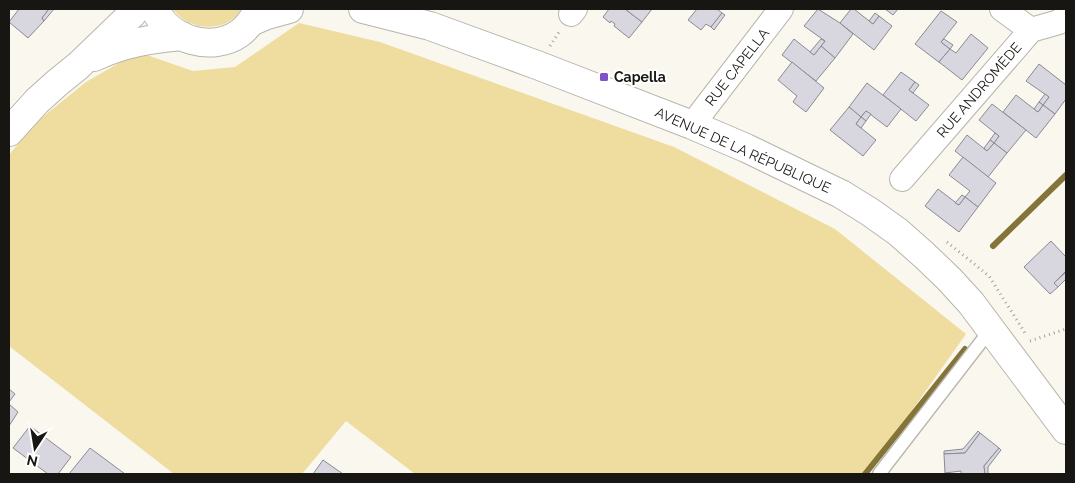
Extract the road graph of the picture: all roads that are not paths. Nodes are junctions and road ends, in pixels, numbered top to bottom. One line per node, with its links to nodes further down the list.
1 (136, 9): 11 (street)
2 (155, 9): 10 (street)
3 (289, 9): 7 (street)
4 (363, 9): 12 (street, AVENUE DE LA RÉPUBLIQUE)
5 (781, 9): 12 (street, RUE CAPELLA)
6 (1002, 9): 9 (street)
7 (256, 15): 10 (street)
8 (1066, 16): 9 (street, RUE ANDROMÈDE)
9 (1031, 30): 14 (street, RUE ANDROMÈDE)
10 (182, 36): 11 (street)
11 (78, 66): 13 (street)
12 (692, 124): 15 (street, AVENUE DE LA RÉPUBLIQUE)
13 (9, 132)
14 (902, 178)
15 (991, 329): 16 (street, AVENUE DE LA RÉPUBLIQUE); 17 (lane)
16 (1066, 430)
17 (879, 474)

